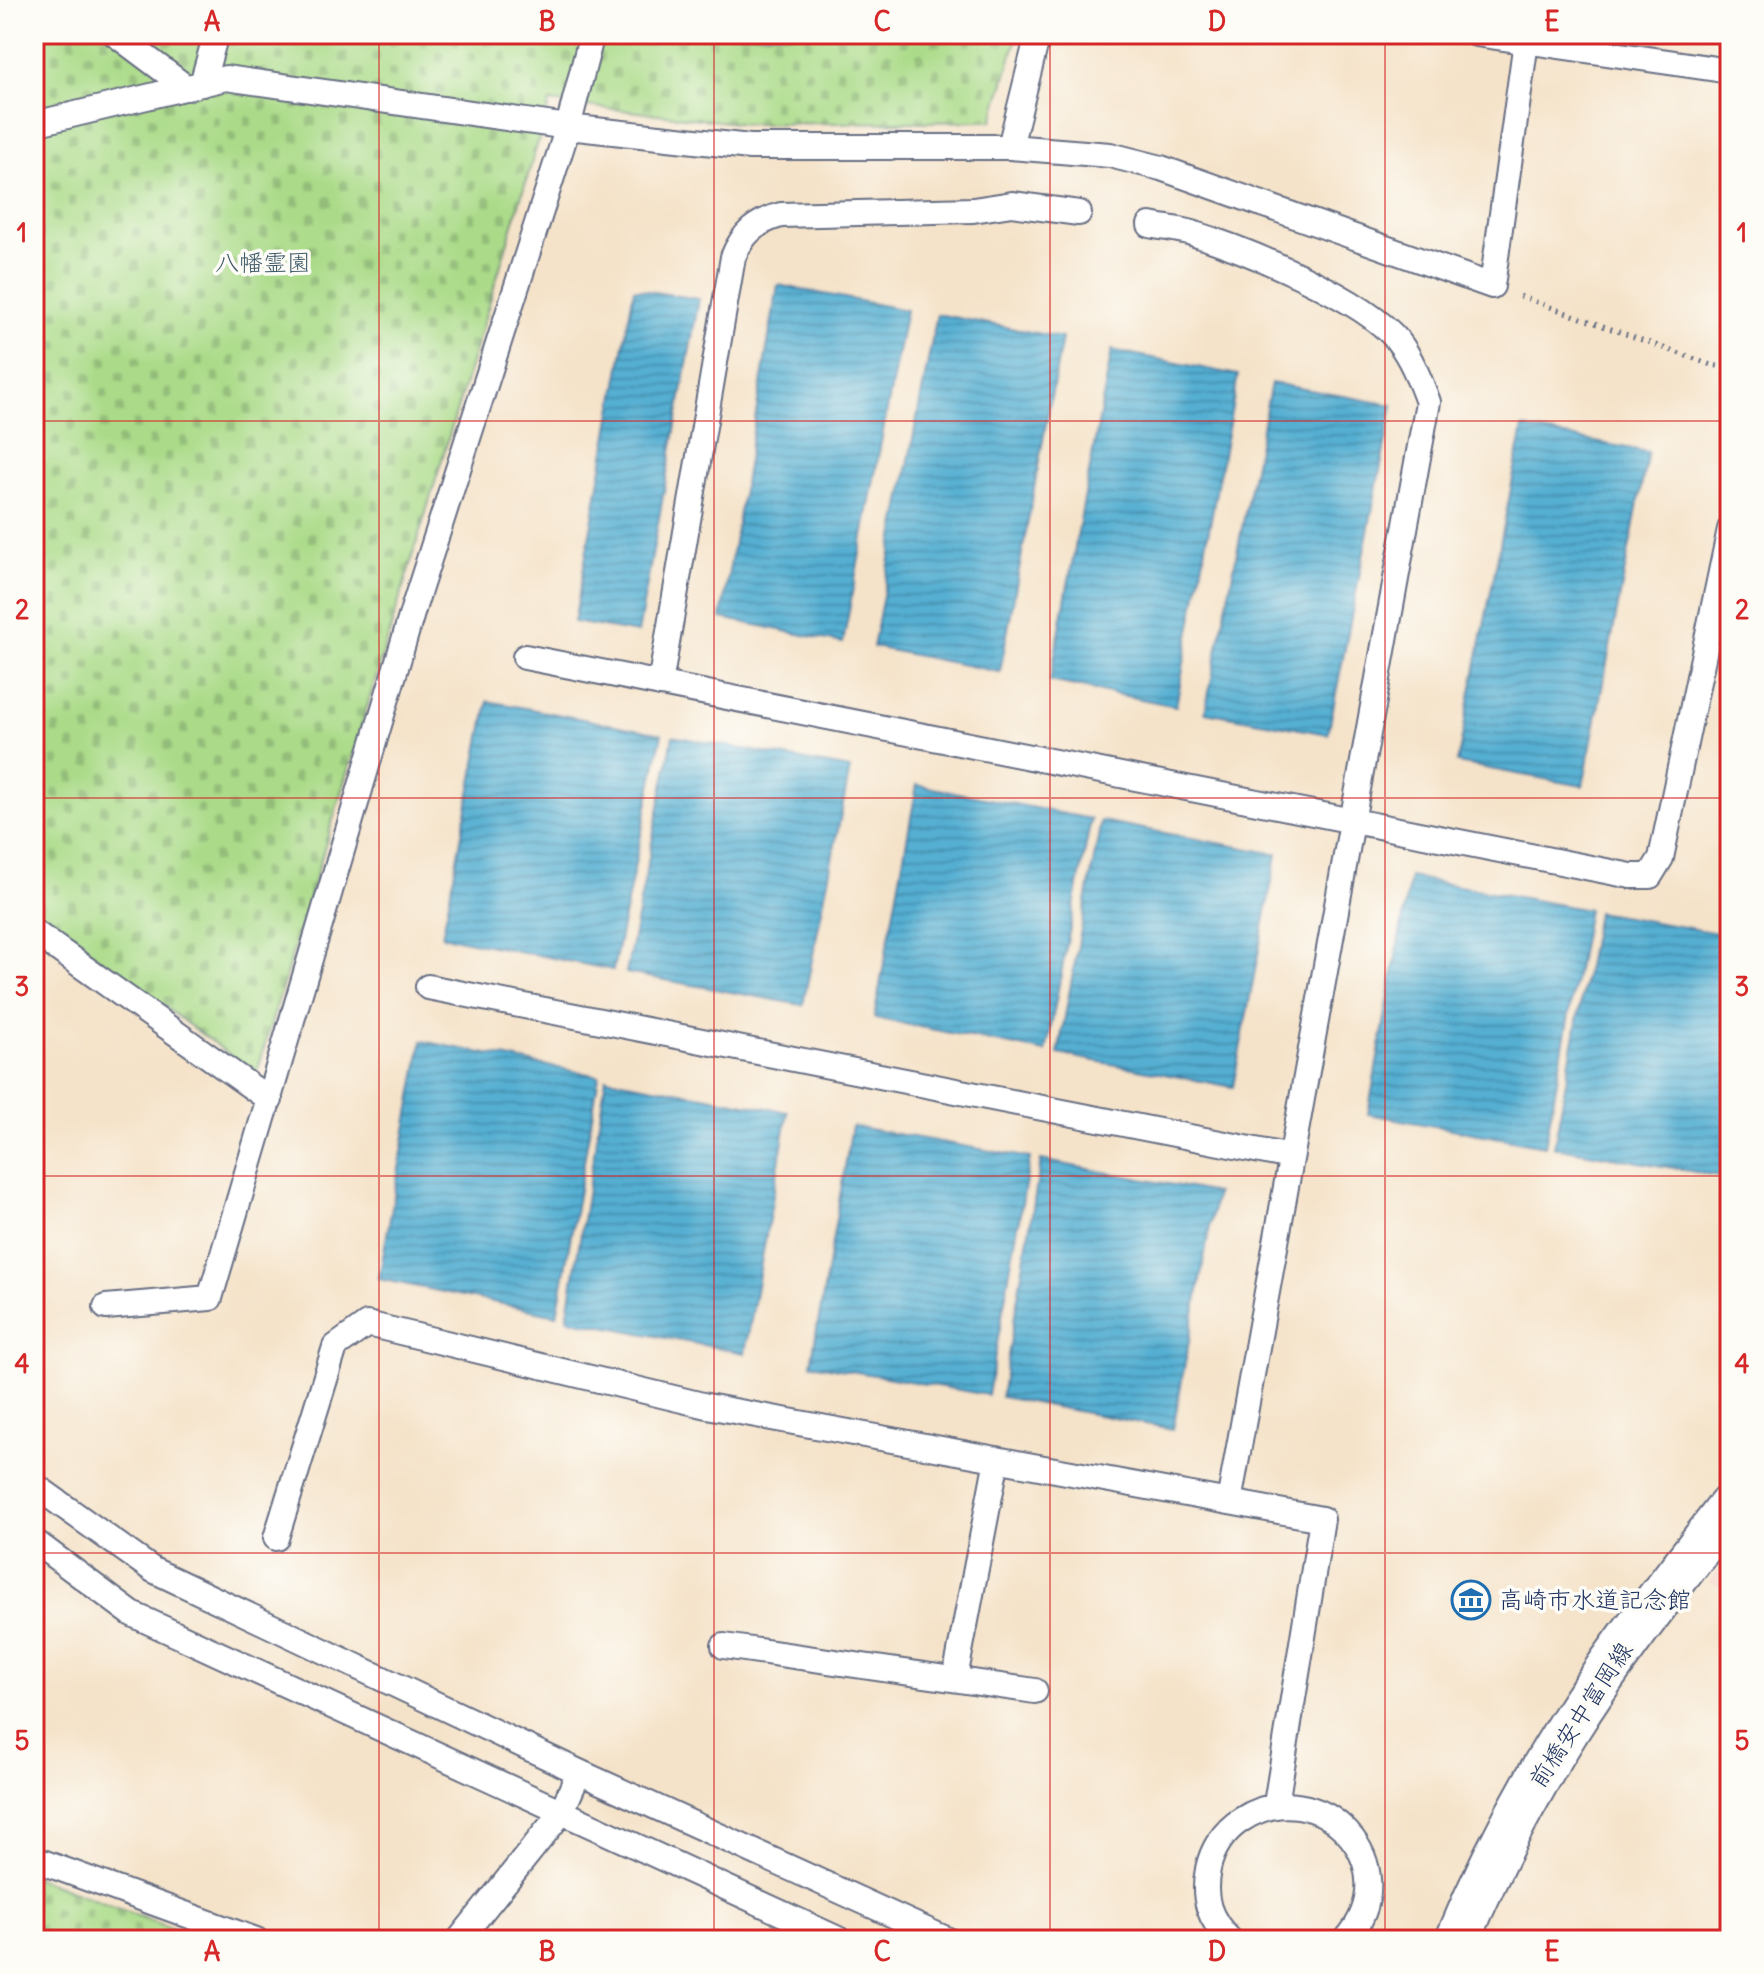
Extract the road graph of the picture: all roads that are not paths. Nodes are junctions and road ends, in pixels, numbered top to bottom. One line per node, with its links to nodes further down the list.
1 (115, 34): 8 (lane)
2 (216, 34): 8 (lane)
3 (592, 34): 10 (lane)
4 (1038, 34): 11 (lane)
5 (1476, 34): 6 (lane)
6 (1527, 38): 7 (lane); 11 (lane)
7 (1730, 71)
8 (194, 86): 9 (lane); 10 (lane)
9 (34, 124)
10 (568, 127): 11 (lane); 20 (lane)
11 (1010, 147)
12 (1079, 213): 16 (lane)
13 (1150, 225): 17 (lane)
14 (1730, 529): 17 (lane)
15 (525, 657): 16 (lane)
16 (660, 684): 17 (lane)
17 (1352, 823): 21 (lane)
18 (34, 932): 20 (lane)
19 (428, 987): 21 (lane)
20 (270, 1100): 22 (lane)
21 (1291, 1157): 25 (lane)
22 (106, 1307)
23 (997, 1459): 25 (lane); 27 (lane); 30 (lane)
24 (34, 1485): 32 (lane)
25 (1229, 1502): 33 (lane)
26 (1730, 1507): 42 (main road, 前橋安中富岡線)
27 (276, 1538)
28 (34, 1541): 34 (lane)
29 (724, 1646): 30 (lane)
30 (955, 1678): 31 (lane)
31 (1035, 1691)
32 (579, 1772): 34 (lane); 39 (lane)
33 (1276, 1804): 40 (lane); 41 (lane)
34 (561, 1813): 37 (lane); 38 (lane)
35 (34, 1859): 36 (lane)
36 (256, 1940)
37 (459, 1940)
38 (840, 1940)
39 (948, 1940)
40 (1230, 1940)
41 (1346, 1940)
42 (1458, 1940)

